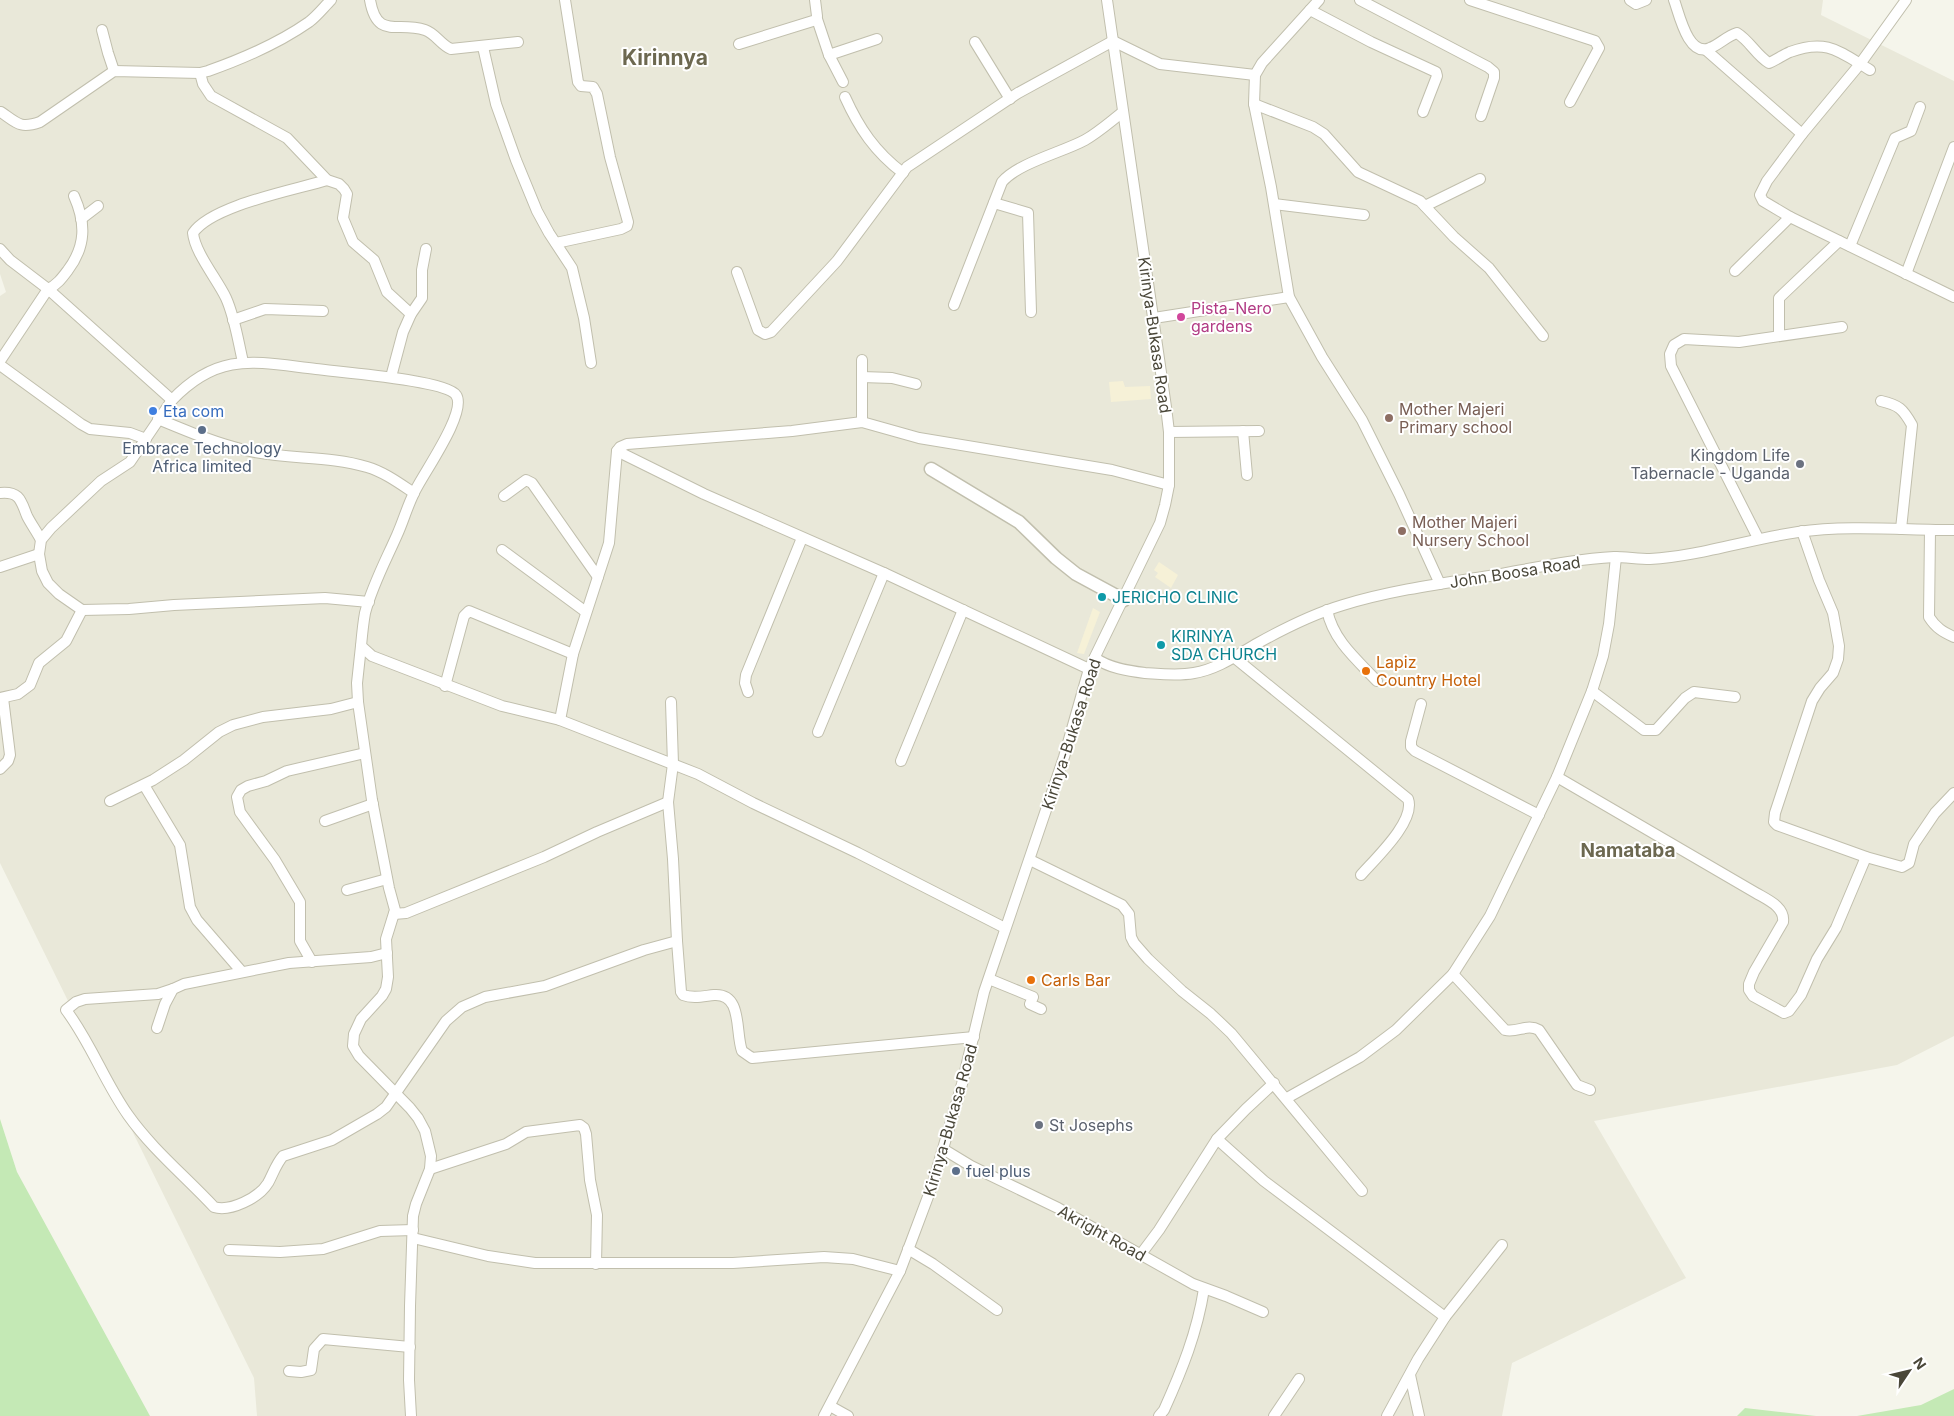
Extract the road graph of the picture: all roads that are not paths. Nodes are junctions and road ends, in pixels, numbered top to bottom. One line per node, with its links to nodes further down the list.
1 (331, 0): 27 (street)
2 (370, 0): 21 (street)
3 (565, 0): 53 (street)
4 (815, 0): 14 (street)
5 (1107, 0): 17 (street, Kirinya-Bukasa Road)
6 (1319, 0): 13 (street)
7 (1360, 0): 38 (street)
8 (1470, 0): 32 (street)
9 (1630, 0): 10 (street)
10 (1646, 0)
11 (1674, 0): 22 (street)
12 (1906, 0): 24 (street)
13 (1310, 10): 28 (street); 37 (street)
14 (817, 19): 20 (street); 23 (street)
15 (102, 30): 26 (street)
16 (877, 39): 23 (street)
17 (1113, 41): 28 (street); 31 (street); 36 (street, Kirinya-Bukasa Road)
18 (518, 42): 21 (street)
19 (974, 42): 31 (street)
20 (739, 44)
21 (483, 47): 53 (street)
22 (1706, 50): 24 (street); 39 (street)
23 (829, 55): 29 (street)
24 (1860, 64): 25 (street); 39 (street)
25 (1870, 70)
26 (114, 71): 27 (street); 35 (street)
27 (200, 73): 42 (street)
28 (1254, 75): 33 (street)
29 (843, 82)
30 (845, 98): 41 (street)
31 (1010, 99): 41 (street)
32 (1570, 102)
33 (1254, 104): 46 (street); 48 (street)
34 (1920, 107): 54 (street)
35 (1, 112)
36 (1123, 112): 45 (street); 67 (street, Kirinya-Bukasa Road)
37 (1423, 112)
38 (1481, 116)
39 (1802, 134): 50 (street)
40 (1954, 147): 59 (street)
41 (903, 172): 58 (street)
42 (327, 180): 66 (street); 68 (street)
43 (1480, 180): 48 (street)
44 (74, 196): 51 (street)
45 (994, 203): 63 (street); 65 (street)
46 (1274, 204): 49 (street); 61 (street)
47 (98, 206): 51 (street)
48 (1425, 206): 70 (street)
49 (1364, 215)
50 (1790, 217): 52 (street); 57 (street)
51 (81, 219): 60 (street)
52 (1839, 241): 54 (street); 71 (street)
53 (556, 243): 75 (street)
54 (1850, 246): 59 (street)
55 (0, 249): 60 (street)
56 (426, 249): 66 (street)
57 (1735, 271)
58 (737, 272)
59 (1906, 274): 62 (street)
60 (48, 290): 73 (street); 80 (street)
61 (1289, 297): 67 (street); 110 (street)
62 (1954, 297)
63 (954, 305)
64 (323, 311): 68 (street)
65 (1031, 312)
66 (410, 314): 77 (street)
67 (1154, 318): 86 (street, Kirinya-Bukasa Road)
68 (233, 320): 74 (street)
69 (1842, 327): 71 (street)
70 (1543, 336)
71 (1778, 336): 101 (street)
72 (862, 360): 78 (street)
73 (0, 361)
74 (243, 362): 77 (street); 80 (street)
75 (591, 363)
76 (0, 365): 87 (street)
77 (391, 377): 92 (street)
78 (862, 377): 79 (street); 83 (street)
79 (916, 384)
80 (172, 400): 82 (street)
81 (1881, 401): 96 (street)
82 (158, 419): 87 (street); 92 (street)
83 (866, 420): 88 (street); 91 (street)
84 (1243, 431): 85 (street); 86 (street); 90 (street)
85 (1259, 431)
86 (1169, 432): 91 (street, Kirinya-Bukasa Road)
87 (146, 439): 102 (street)
88 (617, 452): 100 (street); 109 (street)
89 (931, 468): 111 (street)
90 (1247, 475)
91 (1170, 480): 111 (street, Kirinya-Bukasa Road)
92 (414, 492): 112 (street)
93 (0, 493): 102 (street)
94 (504, 496): 109 (street)
95 (778, 520): 121 (street)
96 (1901, 530): 97 (street, John Boosa Road); 99 (street, John Boosa Road)
97 (1930, 530): 98 (street, John Boosa Road); 117 (street)
98 (1954, 530)
99 (1802, 532): 101 (street, John Boosa Road); 145 (street)
100 (802, 538): 108 (street); 125 (street)
101 (1758, 538): 105 (street, John Boosa Road)
102 (41, 540): 104 (street)
103 (502, 550): 116 (street)
104 (39, 554): 106 (street); 113 (street)
105 (1616, 557): 110 (street, John Boosa Road); 124 (street)
106 (0, 566)
107 (1494, 570): 121 (street, John Boosa Road)
108 (884, 573): 114 (street); 132 (street)
109 (598, 577): 116 (street)
110 (1440, 584): 115 (street, John Boosa Road)
111 (1124, 600): 121 (street, Kirinya-Bukasa Road)
112 (369, 602): 113 (street); 118 (street)
113 (82, 610): 127 (street)
114 (963, 610): 121 (street); 134 (street)
115 (1327, 610): 120 (street, John Boosa Road); 122 (street)
116 (586, 612): 119 (street)
117 (1954, 637)
118 (360, 646): 123 (street); 128 (street)
119 (574, 654): 123 (street); 131 (street)
120 (1235, 658): 121 (street, John Boosa Road); 147 (street)
121 (1093, 662): 146 (street, Kirinya-Bukasa Road)
122 (1377, 681)
123 (445, 686): 131 (street)
124 (1592, 691): 126 (street); 137 (street)
125 (748, 692)
126 (1735, 697)
127 (1, 698): 136 (street)
128 (358, 702): 133 (street); 138 (street)
129 (671, 702): 135 (street)
130 (1421, 704): 143 (street)
131 (560, 720): 135 (street)
132 (818, 732)
133 (365, 753): 142 (street); 154 (street)
134 (901, 761)
135 (674, 764): 141 (street); 151 (street)
136 (0, 769)
137 (1557, 777): 143 (street); 145 (street)
138 (144, 785): 140 (street); 155 (street)
139 (1954, 793): 145 (street)
140 (110, 801)
141 (668, 802): 150 (street); 152 (street)
142 (373, 804): 144 (street); 148 (street)
143 (1539, 815): 156 (street)
144 (325, 821)
145 (1866, 857)
146 (1030, 860): 151 (street, Kirinya-Bukasa Road); 162 (street)
147 (1361, 875)
148 (387, 879): 149 (street); 150 (street)
149 (347, 890)
150 (394, 914): 153 (street)
151 (1005, 928): 157 (street, Kirinya-Bukasa Road)
152 (677, 941): 161 (street); 164 (street)
153 (387, 954): 154 (street); 164 (street)
154 (312, 962): 155 (street)
155 (242, 972): 158 (street)
156 (1453, 974): 163 (street); 165 (street)
157 (989, 978): 159 (street); 161 (street, Kirinya-Bukasa Road)
158 (173, 989): 160 (street); 164 (street)
159 (1041, 1009)
160 (157, 1028)
161 (974, 1037): 167 (street, Kirinya-Bukasa Road)
162 (1274, 1084): 165 (street); 166 (street)
163 (1590, 1090)
164 (395, 1095): 168 (street)
165 (1287, 1098): 169 (street)
166 (1217, 1139): 174 (street); 180 (street)
167 (943, 1149): 172 (street, Kirinya-Bukasa Road); 174 (street, Akright Road)
168 (430, 1169): 170 (street); 175 (street)
169 (1362, 1191)
170 (413, 1234): 173 (street); 175 (street); 181 (street)
171 (1502, 1245): 180 (street)
172 (908, 1249): 176 (street, Kirinya-Bukasa Road); 178 (street)
173 (229, 1250)
174 (1141, 1254): 177 (street, Akright Road)
175 (596, 1264): 176 (street)
176 (900, 1271): 185 (street, Kirinya-Bukasa Road)
177 (1204, 1289): 179 (street, Akright Road); 186 (street)
178 (997, 1310)
179 (1263, 1312)
180 (1445, 1317): 183 (street)
181 (410, 1347): 182 (street); 187 (street)
182 (289, 1371)
183 (1410, 1376): 191 (street); 192 (street)
184 (1299, 1379): 190 (street)
185 (830, 1406): 188 (street, Kirinya-Bukasa Road); 189 (street)
186 (1164, 1414)
187 (412, 1416)
188 (824, 1416)
189 (848, 1416)
190 (1274, 1416)
191 (1387, 1416)
192 (1419, 1416)

